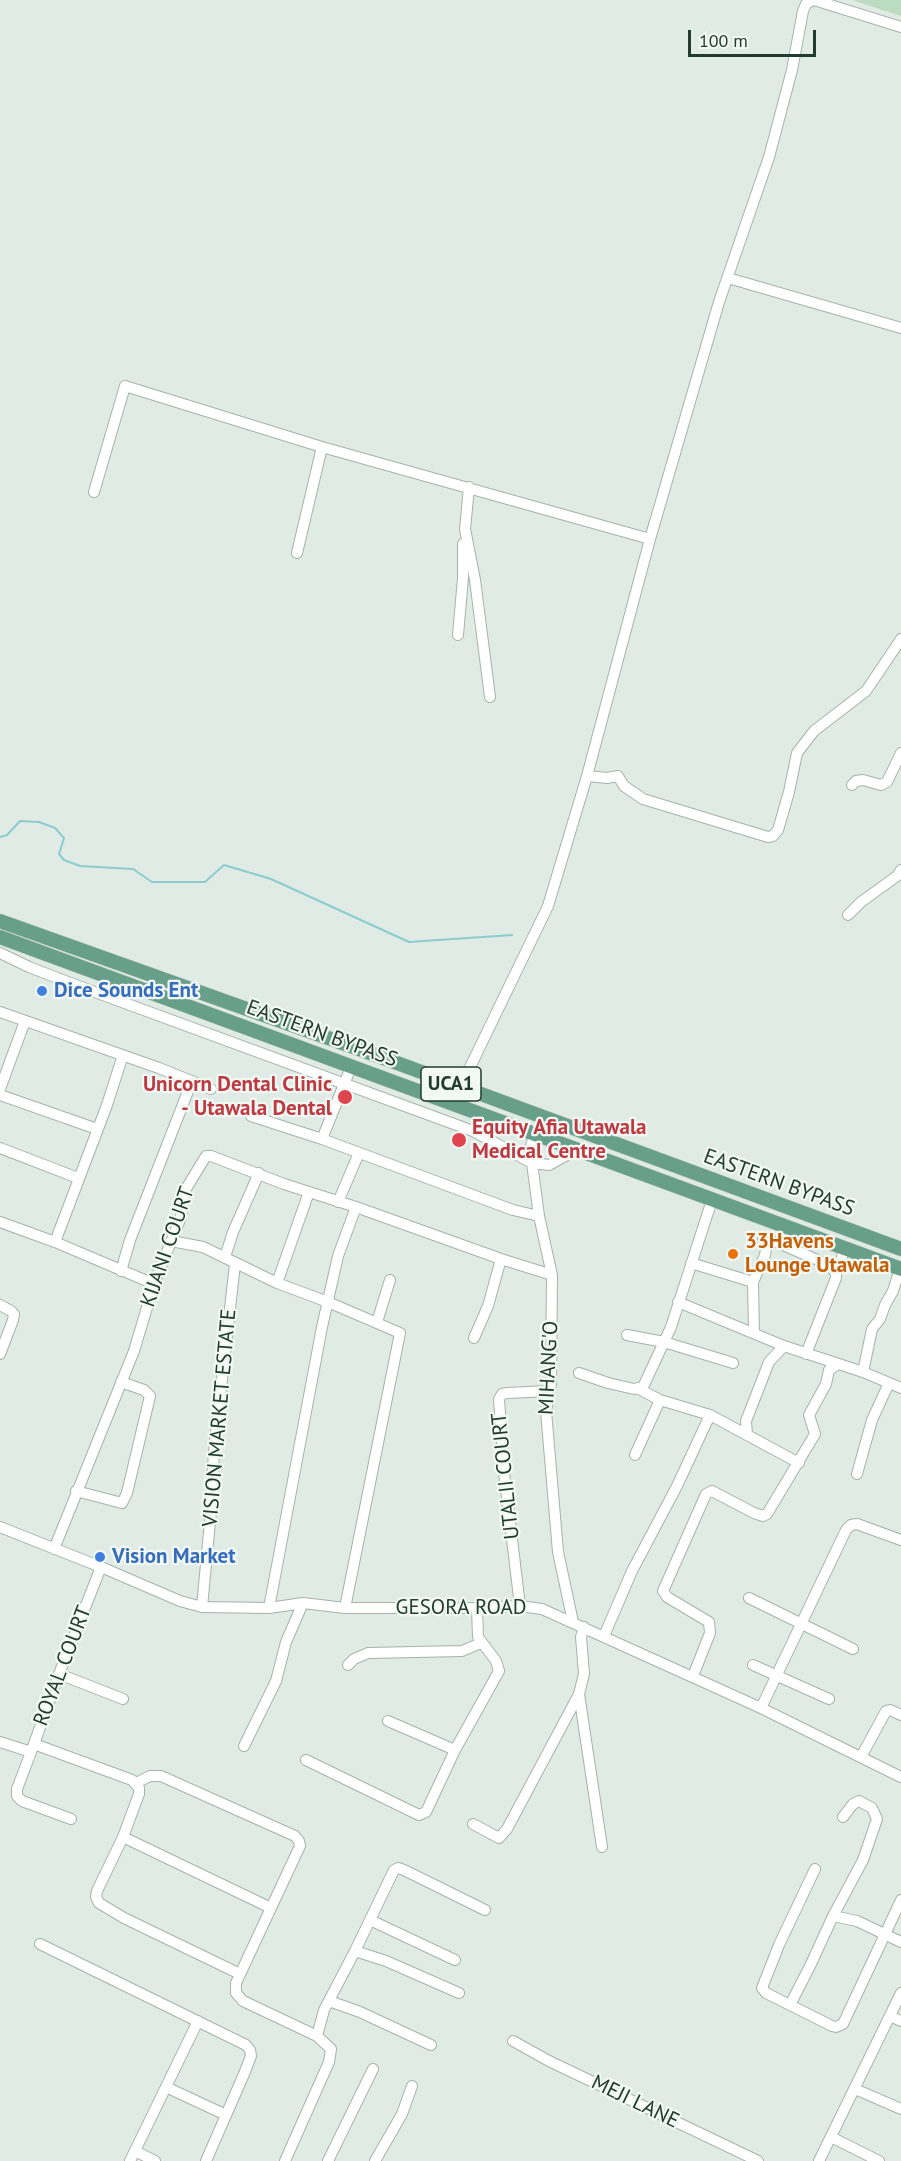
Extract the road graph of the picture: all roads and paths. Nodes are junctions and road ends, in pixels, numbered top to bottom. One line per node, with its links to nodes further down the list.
1 (812, 0): 2 (street); 3 (street)
2 (901, 27)
3 (729, 278): 4 (street); 9 (street)
4 (901, 328)
5 (322, 447): 6 (street); 7 (street); 10 (street)
6 (469, 487): 8 (street); 9 (street)
7 (94, 492)
8 (465, 529): 11 (street); 13 (street)
9 (650, 539): 15 (street)
10 (297, 553)
11 (458, 635)
12 (901, 639): 15 (street)
13 (489, 697)
14 (901, 753): 16 (street)
15 (587, 777): 34 (street)
16 (852, 785)
17 (901, 870): 18 (street)
18 (848, 915)
19 (0, 921): 24 (main road, EASTERN BYPASS / UCA1)
20 (0, 937): 22 (main road, EASTERN BYPASS / UCA1)
21 (0, 953): 23 (street)
22 (78, 966): 23 (street); 26 (main road, EASTERN BYPASS / UCA1)
23 (73, 984): 29 (street)
24 (206, 994): 26 (main road); 34 (main road, EASTERN BYPASS / UCA1)
25 (0, 1012): 27 (street)
26 (200, 1012): 28 (main road, EASTERN BYPASS / UCA1)
27 (25, 1021): 30 (street); 35 (street)
28 (254, 1032): 29 (street); 31 (main road, EASTERN BYPASS / UCA1)
29 (248, 1048): 33 (street)
30 (123, 1055): 32 (street); 40 (street)
31 (351, 1067): 33 (street); 38 (main road, EASTERN BYPASS / UCA1)
32 (192, 1082): 36 (street); 65 (street)
33 (344, 1085): 41 (street); 43 (street)
34 (460, 1088): 59 (main road, EASTERN BYPASS / UCA1)
35 (0, 1089)
36 (211, 1089)
37 (0, 1095): 40 (street)
38 (479, 1114): 41 (street); 42 (main road, EASTERN BYPASS / UCA1)
39 (251, 1116): 43 (street)
40 (97, 1129): 49 (street)
41 (473, 1131): 47 (street)
42 (535, 1134): 45 (main road, EASTERN BYPASS / UCA1); 47 (street, MIHANG'O)
43 (322, 1139): 46 (street)
44 (0, 1148): 49 (street)
45 (576, 1150): 47 (street); 51 (main road, EASTERN BYPASS / UCA1)
46 (359, 1153): 52 (street); 54 (street)
47 (531, 1163): 54 (street, MIHANG'O)
48 (259, 1173): 50 (street, KIJANI COURT); 56 (street, KIJANI COURT); 60 (street)
49 (78, 1178): 57 (street)
50 (309, 1192): 52 (street, KIJANI COURT); 70 (street)
51 (711, 1200): 58 (main road, EASTERN BYPASS / UCA1); 62 (street)
52 (338, 1202): 53 (street, KIJANI COURT)
53 (356, 1207): 61 (street, KIJANI COURT); 72 (street)
54 (539, 1216): 67 (street, MIHANG'O)
55 (0, 1222): 57 (street)
56 (171, 1241): 60 (street); 71 (street, KIJANI COURT)
57 (55, 1242): 65 (street)
58 (844, 1249): 64 (main road, EASTERN BYPASS / UCA1); 66 (street)
59 (901, 1249)
60 (225, 1257): 63 (street)
61 (501, 1259): 67 (street, KIJANI COURT); 78 (street)
62 (691, 1263): 69 (street); 73 (street)
63 (235, 1264): 70 (street); 106 (street, VISION MARKET ESTATE)
64 (901, 1269): 85 (street)
65 (121, 1271): 71 (street)
66 (836, 1273): 69 (street); 82 (street)
67 (552, 1275): 91 (street, MIHANG'O)
68 (390, 1281): 75 (street)
69 (753, 1282): 76 (street)
70 (278, 1283): 72 (street)
71 (154, 1284): 87 (street, KIJANI COURT)
72 (328, 1302): 75 (street); 107 (street)
73 (678, 1302): 76 (street); 79 (street)
74 (0, 1305): 81 (street)
75 (377, 1322): 108 (street)
76 (754, 1333): 80 (street)
77 (627, 1335): 79 (street)
78 (474, 1338)
79 (664, 1342): 83 (street); 90 (street)
80 (784, 1346): 82 (street); 94 (street)
81 (0, 1354)
82 (806, 1354): 84 (street)
83 (733, 1363)
84 (838, 1364): 85 (street); 96 (street)
85 (863, 1372): 88 (street)
86 (579, 1373): 90 (street)
87 (121, 1382): 98 (street, KIJANI COURT); 98 (street)
88 (889, 1383): 89 (street); 97 (street)
89 (901, 1388)
90 (639, 1389): 92 (street)
91 (549, 1391): 105 (street, UTALII COURT); 110 (street, MIHANG'O)
92 (660, 1400): 93 (street); 95 (street)
93 (710, 1415): 94 (street); 113 (street)
94 (747, 1435): 96 (street)
95 (635, 1455)
96 (799, 1463): 119 (street)
97 (857, 1474)
98 (76, 1491): 101 (street, KIJANI COURT)
99 (0, 1527): 101 (street, GESORA ROAD)
100 (901, 1540): 111 (street)
101 (54, 1549): 102 (street, GESORA ROAD)
102 (101, 1567): 106 (street, GESORA ROAD); 118 (street, ROYAL COURT)
103 (749, 1598): 111 (street)
104 (303, 1603): 107 (street, GESORA ROAD); 108 (street, GESORA ROAD); 128 (street)
105 (520, 1606): 109 (street, GESORA ROAD); 110 (street, GESORA ROAD)
106 (202, 1607): 107 (street, GESORA ROAD)
107 (269, 1608)
108 (345, 1608): 109 (street, GESORA ROAD)
109 (477, 1608): 114 (street)
110 (573, 1622): 112 (street, GESORA ROAD)
111 (802, 1623): 115 (street); 120 (street)
112 (584, 1627): 113 (street, GESORA ROAD); 121 (street)
113 (604, 1636): 119 (street, GESORA ROAD)
114 (481, 1643): 116 (street); 130 (street)
115 (853, 1649)
116 (348, 1665)
117 (753, 1665): 120 (street)
118 (59, 1674): 122 (street); 129 (street, ROYAL COURT)
119 (693, 1676): 124 (street, GESORA ROAD)
120 (776, 1677): 123 (street); 124 (street)
121 (579, 1694): 137 (street); 139 (street)
122 (123, 1699)
123 (829, 1699)
124 (761, 1708): 131 (street, GESORA ROAD)
125 (901, 1715): 131 (street)
126 (388, 1721): 130 (street)
127 (0, 1742): 129 (street)
128 (244, 1746)
129 (32, 1748): 134 (street, ROYAL COURT); 136 (street)
130 (455, 1750): 132 (street)
131 (861, 1757): 133 (street, GESORA ROAD)
132 (306, 1760)
133 (901, 1777)
134 (136, 1783): 138 (street); 142 (street)
135 (843, 1817): 144 (street)
136 (71, 1820)
137 (472, 1824)
138 (123, 1837): 142 (street); 151 (street)
139 (602, 1846)
140 (815, 1869): 155 (street)
141 (901, 1900): 146 (street)
142 (270, 1908): 151 (street)
143 (485, 1910): 145 (street)
144 (833, 1916): 146 (street); 155 (street)
145 (370, 1920): 149 (street); 150 (street)
146 (885, 1934): 147 (street); 155 (street)
147 (901, 1942)
148 (40, 1944): 157 (street)
149 (355, 1951): 152 (street); 154 (street)
150 (455, 1960)
151 (240, 1974): 159 (street)
152 (459, 1993)
153 (901, 1993): 156 (street)
154 (329, 2001): 159 (street); 161 (street)
155 (790, 2005)
156 (890, 2016): 158 (street); 165 (street)
157 (198, 2021): 164 (street); 167 (street)
158 (901, 2021)
159 (317, 2036): 173 (street)
160 (513, 2042): 176 (street, MEJI LANE)
161 (431, 2045)
162 (373, 2069): 174 (street)
163 (412, 2086): 175 (street)
164 (166, 2087): 167 (street); 169 (street)
165 (855, 2089): 166 (street); 168 (street)
166 (901, 2109)
167 (226, 2115): 172 (street)
168 (831, 2137): 170 (street); 177 (street)
169 (132, 2156): 171 (street)
170 (863, 2158): 178 (street)
171 (155, 2161)
172 (206, 2161)
173 (285, 2161)
174 (328, 2161)
175 (375, 2161)
176 (758, 2161)
177 (819, 2161)
178 (879, 2161)

